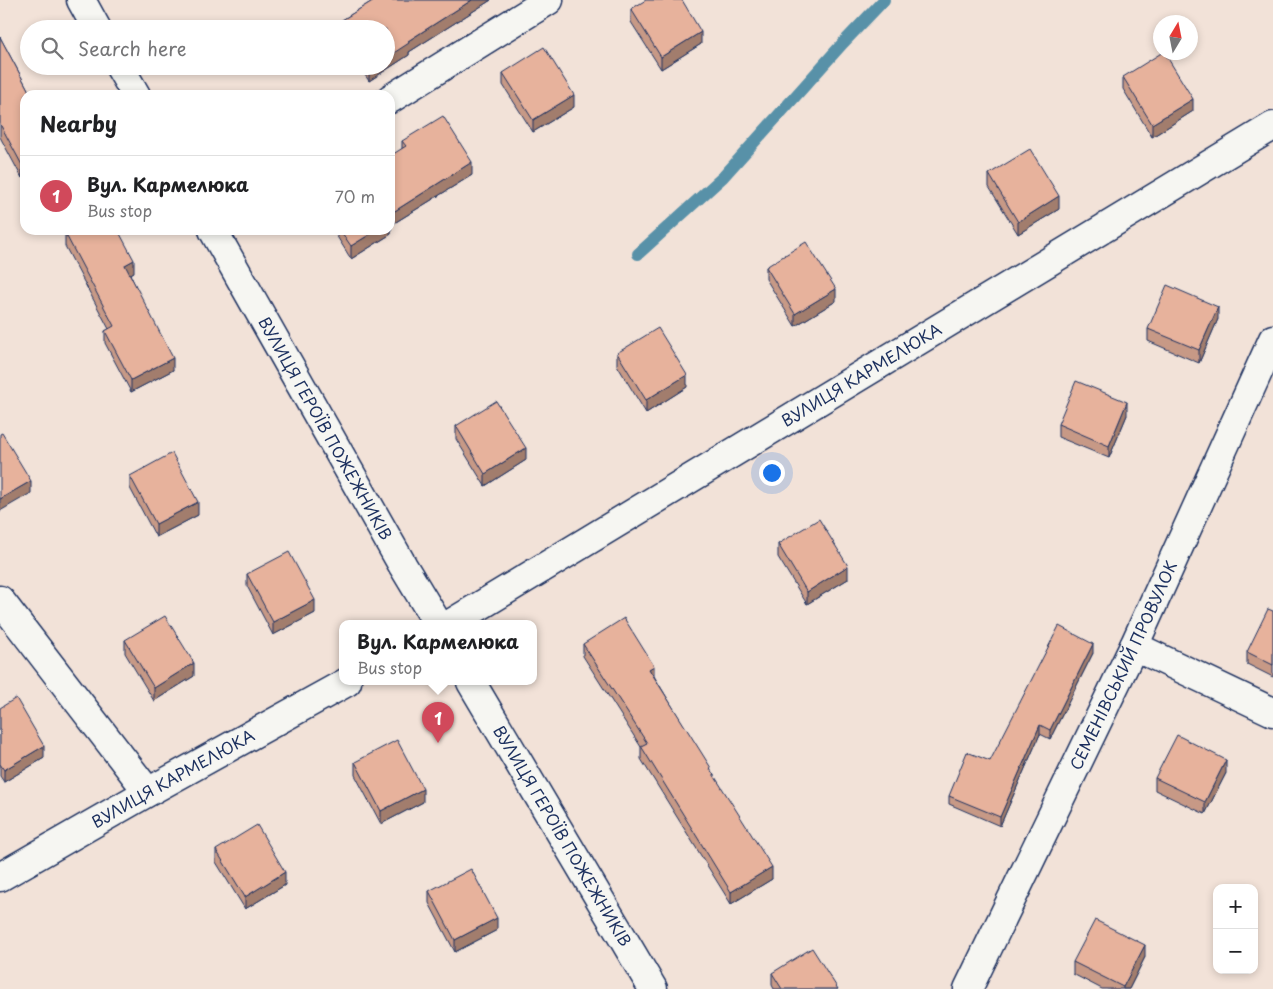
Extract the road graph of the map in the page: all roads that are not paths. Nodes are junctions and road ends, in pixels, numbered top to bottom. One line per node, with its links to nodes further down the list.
1 (81, 0): 3 (street)
2 (549, 0): 6 (street)
3 (92, 20)
4 (124, 75): 5 (street)
5 (133, 90)
6 (395, 96)
7 (1273, 126): 12 (street, ВУЛИЦЯ КАРМЕЛЮКА)
8 (216, 235): 11 (street, ВУЛИЦЯ ГЕРОЇВ ПОЖЕЖНИКІВ)
9 (1273, 339): 13 (street, СЕМЕНІВСЬКИЙ ПРОВУЛОК)
10 (0, 600): 17 (street)
11 (436, 620)
12 (457, 620)
13 (1134, 646): 16 (street); 20 (street, СЕМЕНІВСЬКИЙ ПРОВУЛОК)
14 (343, 685): 17 (street, ВУЛИЦЯ КАРМЕЛЮКА)
15 (473, 685): 19 (street, ВУЛИЦЯ ГЕРОЇВ ПОЖЕЖНИКІВ)
16 (1273, 712)
17 (148, 792): 18 (street, ВУЛИЦЯ КАРМЕЛЮКА)
18 (0, 877)
19 (653, 989)
20 (968, 989)

